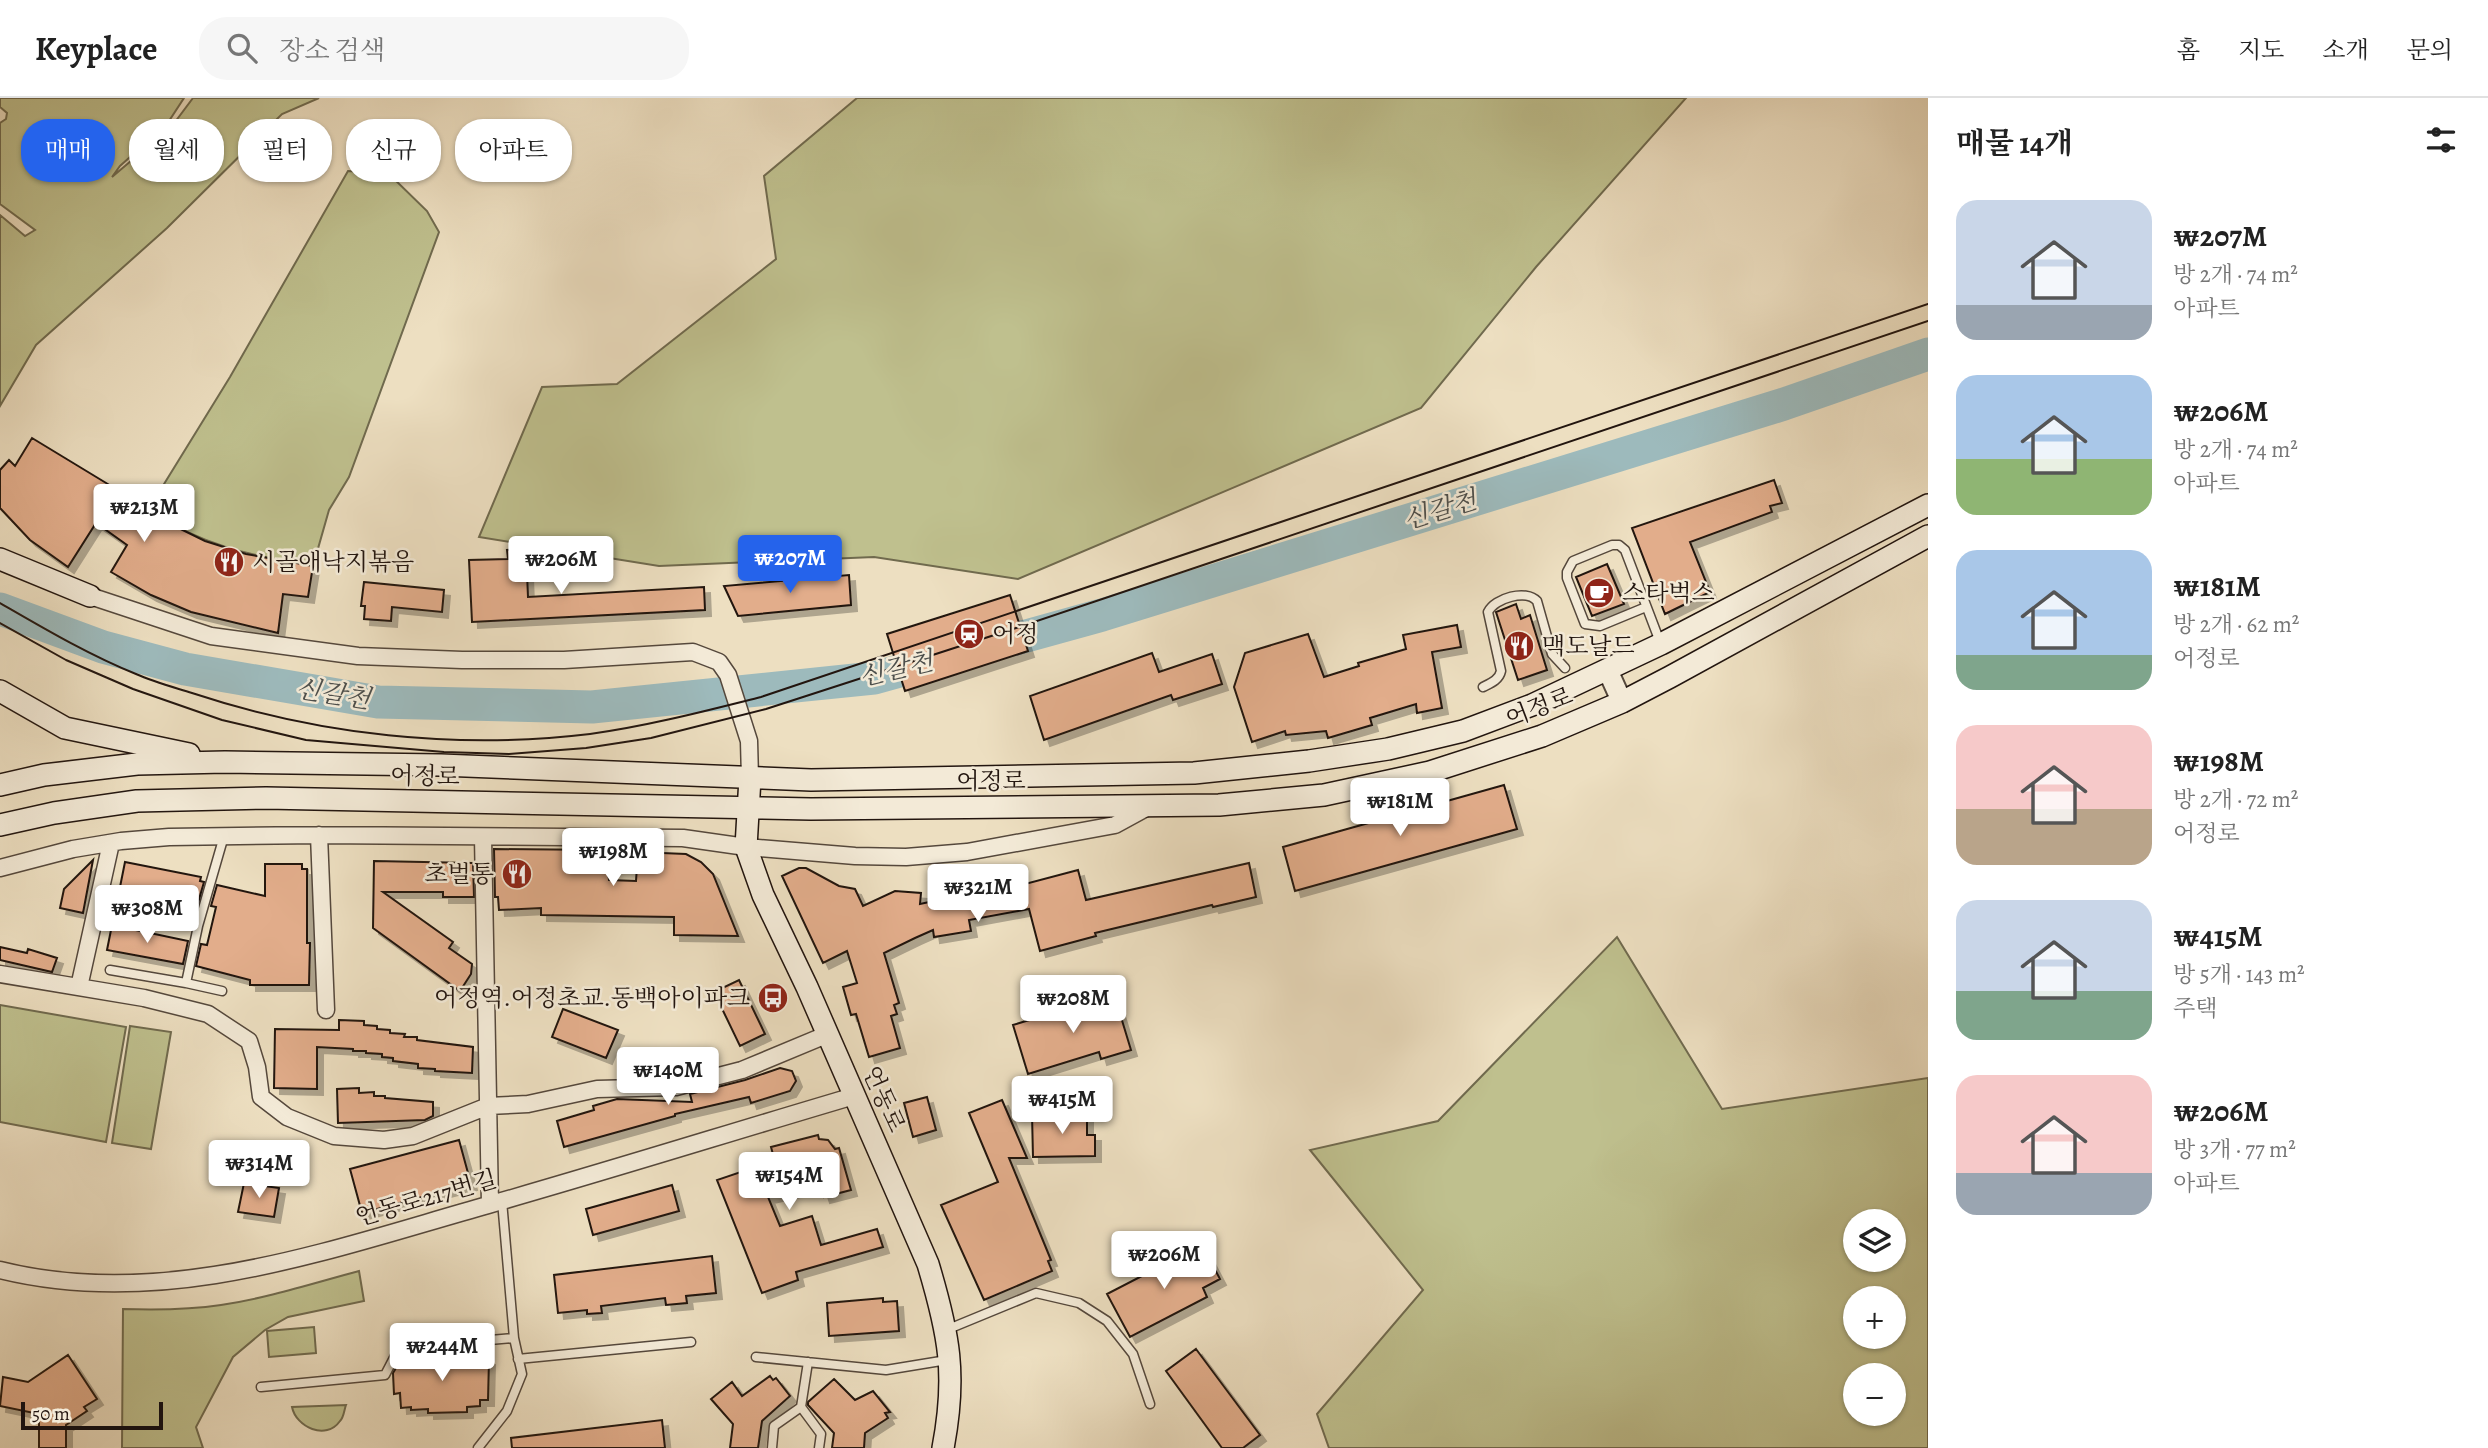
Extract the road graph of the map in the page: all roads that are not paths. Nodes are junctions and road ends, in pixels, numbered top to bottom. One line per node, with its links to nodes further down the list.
1 (1928, 505): 6 (main road, 어정로)
2 (1928, 536): 11 (main road, 어정로)
3 (0, 559): 4 (main road)
4 (90, 596): 13 (street)
5 (1646, 607): 5 (lane); 6 (lane)
6 (1661, 644): 8 (main road, 어정로)
7 (1565, 668): 9 (lane)
8 (1608, 671): 11 (street); 13 (main road, 어정로)
9 (1483, 687)
10 (0, 691): 12 (main road)
11 (1622, 702): 15 (main road, 어정로)
12 (225, 762): 13 (main road, 어정로); 14 (main road, 어정로)
13 (750, 778): 16 (main road, 언동로)
14 (0, 785)
15 (1148, 806): 16 (main road, 어정로); 22 (street)
16 (747, 809): 17 (main road, 어정로); 22 (main road, 언동로)
17 (0, 825)
18 (319, 835): 19 (street); 20 (street); 31 (street)
19 (223, 836): 21 (street); 25 (lane)
20 (483, 837): 22 (street); 34 (street)
21 (111, 843): 23 (street); 29 (street)
22 (746, 847): 32 (main road, 언동로)
23 (0, 868)
24 (120, 911): 25 (lane)
25 (198, 926): 28 (lane)
26 (110, 970): 28 (lane)
27 (0, 974): 29 (street)
28 (186, 983): 30 (lane)
29 (79, 987): 34 (street)
30 (222, 991)
31 (326, 1010)
32 (827, 1035): 33 (main road, 언동로); 34 (street)
33 (854, 1096): 35 (street, 언동로217번길); 37 (main road, 언동로)
34 (488, 1105): 35 (street)
35 (496, 1202): 36 (street, 언동로217번길); 38 (lane)
36 (0, 1270)
37 (946, 1330): 42 (main road, 언동로); 45 (lane)
38 (514, 1338): 41 (lane); 44 (lane)
39 (691, 1342): 41 (lane)
40 (756, 1357): 43 (lane)
41 (519, 1359): 47 (lane)
42 (950, 1360): 43 (lane); 50 (main road, 언동로)
43 (808, 1362): 46 (lane)
44 (261, 1387)
45 (1150, 1404)
46 (801, 1407): 48 (lane); 49 (lane)
47 (478, 1448)
48 (772, 1448)
49 (819, 1448)
50 (943, 1448)

